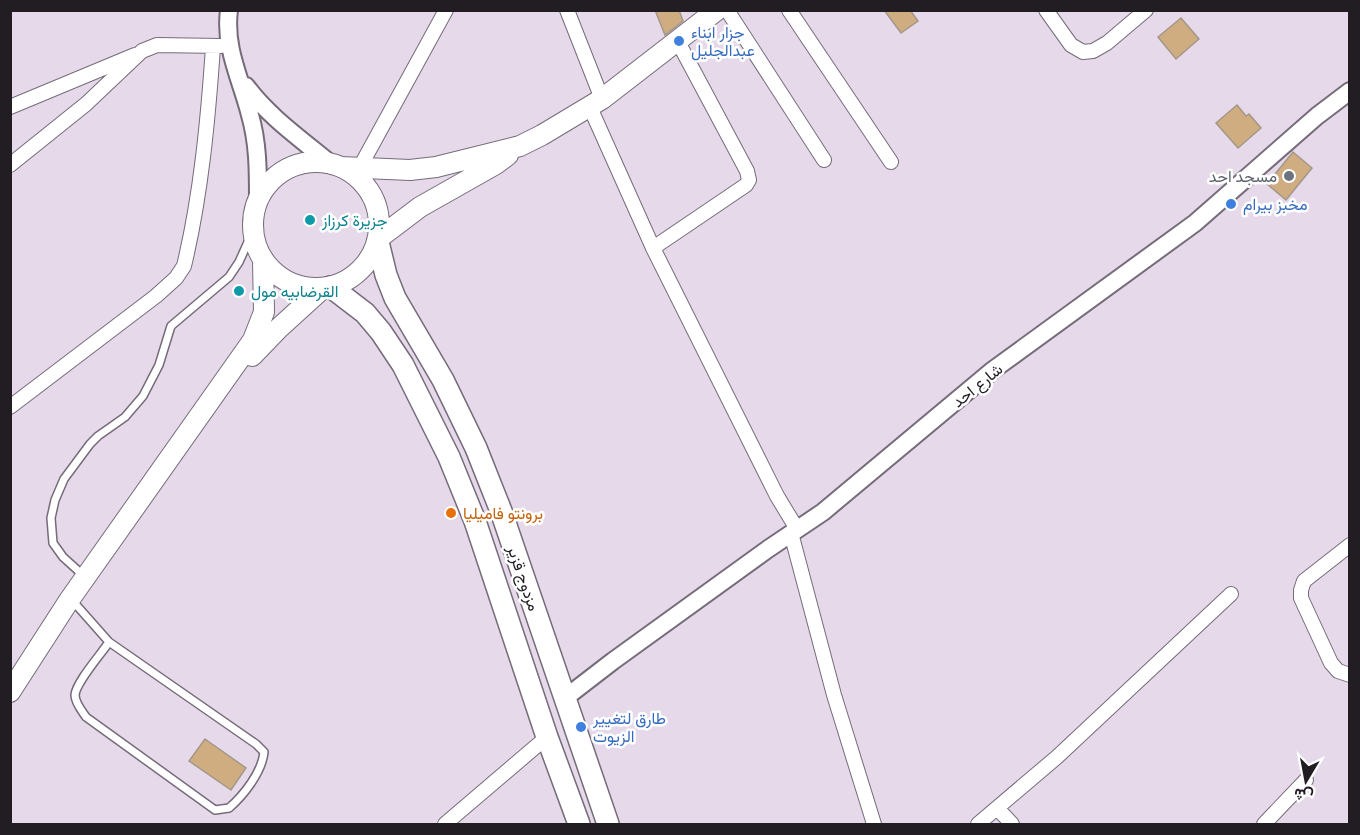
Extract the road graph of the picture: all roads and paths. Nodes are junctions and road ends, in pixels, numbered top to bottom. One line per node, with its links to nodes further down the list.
1 (229, 10): 10 (street)
2 (446, 10): 20 (street)
3 (567, 10): 14 (street)
4 (717, 10): 9 (main road)
5 (727, 10): 17 (street)
6 (789, 10): 18 (street)
7 (1046, 10): 8 (street)
8 (1146, 10)
9 (676, 40): 14 (main road); 24 (street)
10 (221, 46): 11 (street); 12 (street); 28 (street)
11 (142, 51): 15 (street); 19 (street)
12 (237, 74): 20 (street); 21 (street)
13 (1350, 91): 29 (street, شارع احد)
14 (595, 102): 16 (main road); 24 (street)
15 (10, 107)
16 (520, 146): 20 (main road); 23 (main road)
17 (824, 160)
18 (891, 162)
19 (10, 165)
20 (344, 166): 21 (main road); 23 (main road)
21 (258, 199): 22 (main road)
22 (253, 231): 25 (main road); 31 (lane)
23 (378, 240): 26 (main road); 37 (main road, مزدوج قزير)
24 (653, 248): 29 (street)
25 (263, 260): 26 (main road); 27 (main road)
26 (327, 288): 27 (main road); 38 (main road, مزدوج قزير)
27 (217, 392): 31 (main road)
28 (10, 407)
29 (794, 531): 37 (street, شارع احد); 46 (street)
30 (1350, 545): 35 (street)
31 (85, 577): 33 (main road)
32 (1231, 594): 42 (street)
33 (70, 599): 34 (lane); 36 (main road)
34 (110, 642): 34 (lane)
35 (1350, 675)
36 (10, 692)
37 (565, 699): 39 (main road, مزدوج قزير)
38 (547, 737): 40 (main road, مزدوج قزير); 43 (street)
39 (586, 765): 40 (main road); 45 (main road, مزدوج قزير)
40 (561, 775): 44 (main road, مزدوج قزير)
41 (1306, 780): 49 (street)
42 (997, 808): 47 (street); 48 (street)
43 (445, 825)
44 (579, 825)
45 (608, 825)
46 (874, 825)
47 (978, 825)
48 (1012, 825)
49 (1264, 825)

